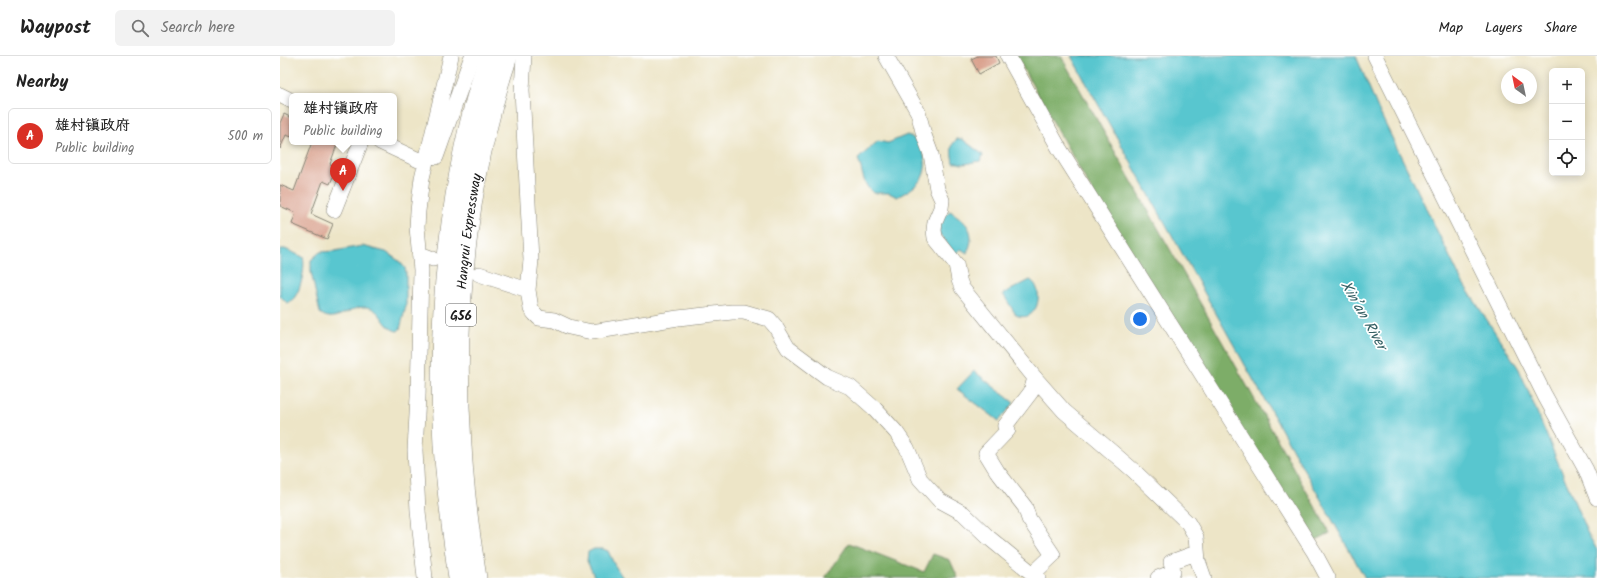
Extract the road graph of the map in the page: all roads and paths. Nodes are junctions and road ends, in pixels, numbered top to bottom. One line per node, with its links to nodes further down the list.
1 (451, 56): 13 (street)
2 (472, 56): 14 (street)
3 (490, 56): 23 (highway, Hangrui Expressway / G56)
4 (507, 56): 24 (highway, Hangrui Expressway / G56)
5 (524, 56): 17 (street)
6 (886, 56): 18 (street)
7 (1008, 56): 27 (street)
8 (1375, 56): 19 (street)
9 (280, 95): 10 (street)
10 (289, 100)
11 (360, 145): 15 (street)
12 (386, 145): 13 (street)
13 (425, 163): 14 (street)
14 (420, 194): 22 (street)
15 (334, 210)
16 (479, 274): 17 (street)
17 (528, 290): 21 (street)
18 (1035, 378): 20 (street); 21 (street)
19 (1597, 498)
20 (1196, 553): 25 (street); 26 (street)
21 (1035, 576)
22 (425, 578)
23 (459, 578)
24 (476, 578)
25 (1158, 578)
26 (1204, 578)
27 (1328, 578)

